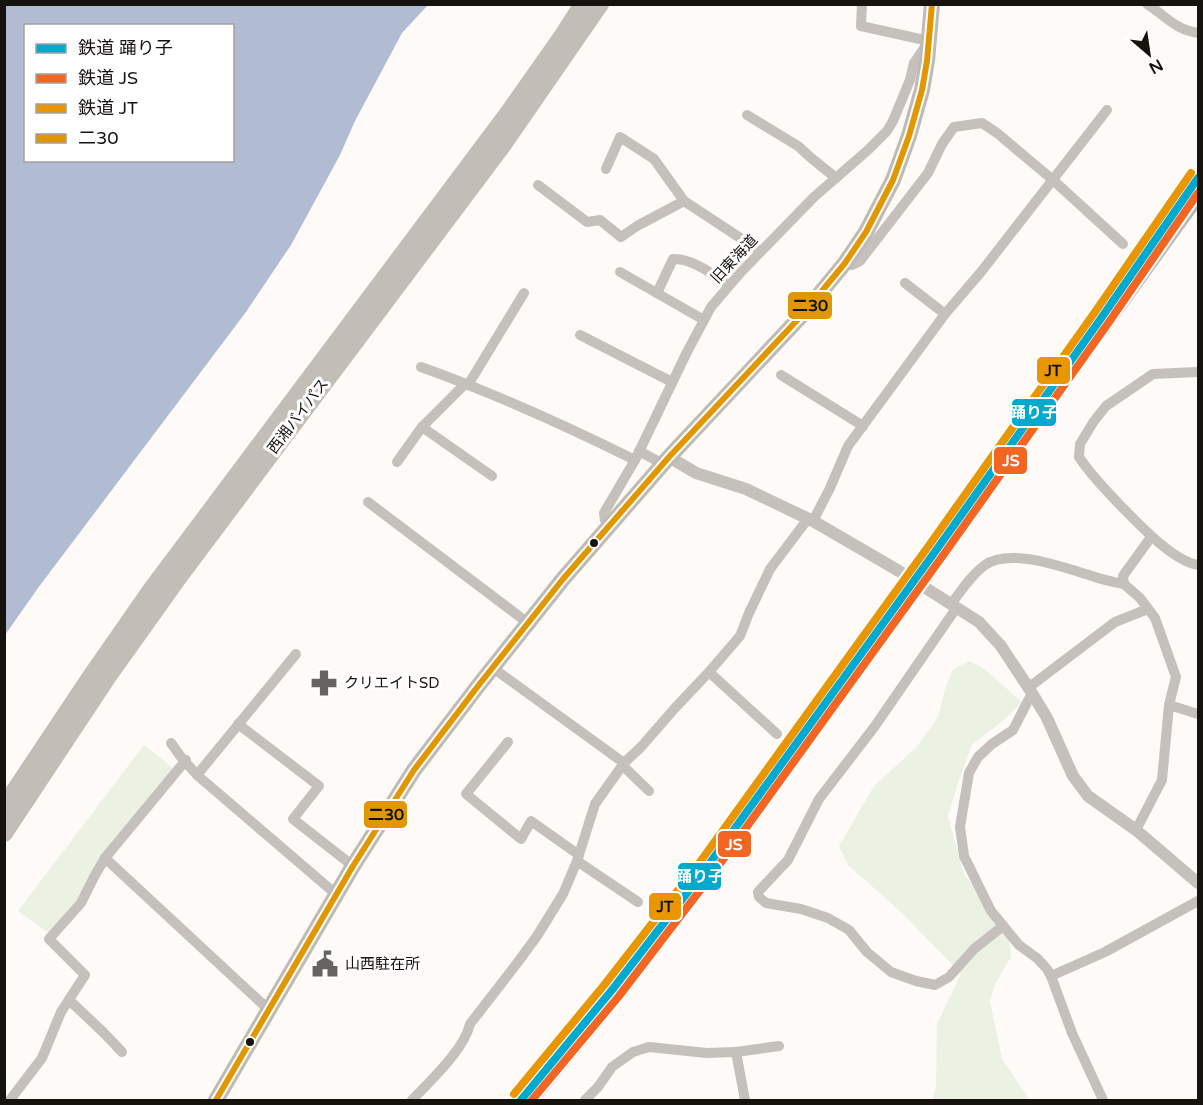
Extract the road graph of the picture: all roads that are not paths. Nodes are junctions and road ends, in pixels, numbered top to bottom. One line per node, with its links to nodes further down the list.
1 (583, 4): 60 (highway, 西湘バイパス)
2 (600, 4): 62 (highway, 西湘バイパス)
3 (862, 4): 7 (street)
4 (932, 4): 7 (highway)
5 (1147, 4): 6 (street)
6 (1198, 33)
7 (929, 41): 11 (street, 旧東海道); 17 (highway)
8 (1107, 110): 12 (street)
9 (747, 115): 11 (street)
10 (606, 168): 14 (street)
11 (836, 178): 16 (street, 旧東海道)
12 (1053, 180): 15 (street); 17 (street); 23 (street)
13 (538, 185): 14 (street)
14 (684, 201): 16 (street)
15 (1123, 244)
16 (760, 251): 20 (street, 旧東海道)
17 (845, 263): 34 (highway)
18 (620, 272): 21 (street)
19 (905, 283): 23 (street)
20 (729, 285): 21 (street); 24 (street, 旧東海道)
21 (657, 292): 24 (street)
22 (524, 293): 30 (street)
23 (945, 314): 31 (street)
24 (704, 320): 29 (street, 旧東海道)
25 (580, 335): 29 (street)
26 (421, 367): 30 (street)
27 (1198, 372): 40 (street)
28 (781, 375): 31 (street)
29 (672, 382): 33 (street, 旧東海道)
30 (466, 384): 32 (street); 33 (street)
31 (863, 426): 38 (street)
32 (422, 427): 35 (street); 36 (street)
33 (637, 456): 34 (street); 39 (street, 旧東海道)
34 (666, 461): 38 (street); 39 (highway)
35 (397, 462)
36 (492, 476)
37 (368, 502): 45 (street)
38 (810, 520): 43 (street); 48 (street)
39 (609, 526): 45 (highway)
40 (1151, 537): 41 (street); 42 (street)
41 (1198, 565)
42 (1124, 584): 43 (street); 44 (street)
43 (951, 604): 49 (street); 70 (street)
44 (1148, 609): 49 (street); 50 (street)
45 (528, 623): 47 (highway)
46 (296, 654): 52 (street)
47 (493, 668): 57 (street); 65 (highway)
48 (709, 672): 53 (street); 57 (street)
49 (1030, 690): 61 (street); 70 (street)
50 (1169, 705): 51 (street); 61 (street)
51 (1198, 714)
52 (238, 724): 58 (street); 65 (street)
53 (777, 734)
54 (171, 742): 56 (street)
55 (508, 742): 64 (street)
56 (186, 760): 58 (street); 63 (street)
57 (623, 764): 59 (street); 64 (street)
58 (197, 774): 67 (street)
59 (649, 791)
60 (4, 807)
61 (1136, 830): 66 (street)
62 (4, 833)
63 (105, 858): 72 (street); 73 (street)
64 (578, 858): 69 (street); 79 (street)
65 (353, 866): 67 (highway)
66 (1198, 883)
67 (337, 895): 73 (highway)
68 (1198, 901): 71 (street)
69 (638, 902)
70 (1003, 926): 71 (street)
71 (1051, 976): 82 (street)
72 (69, 1000): 75 (street); 77 (street)
73 (269, 1010): 78 (highway)
74 (778, 1046): 76 (street)
75 (122, 1052)
76 (736, 1052): 80 (street); 81 (street)
77 (10, 1101)
78 (216, 1101)
79 (412, 1101)
80 (585, 1101)
81 (745, 1101)
82 (1103, 1101)

